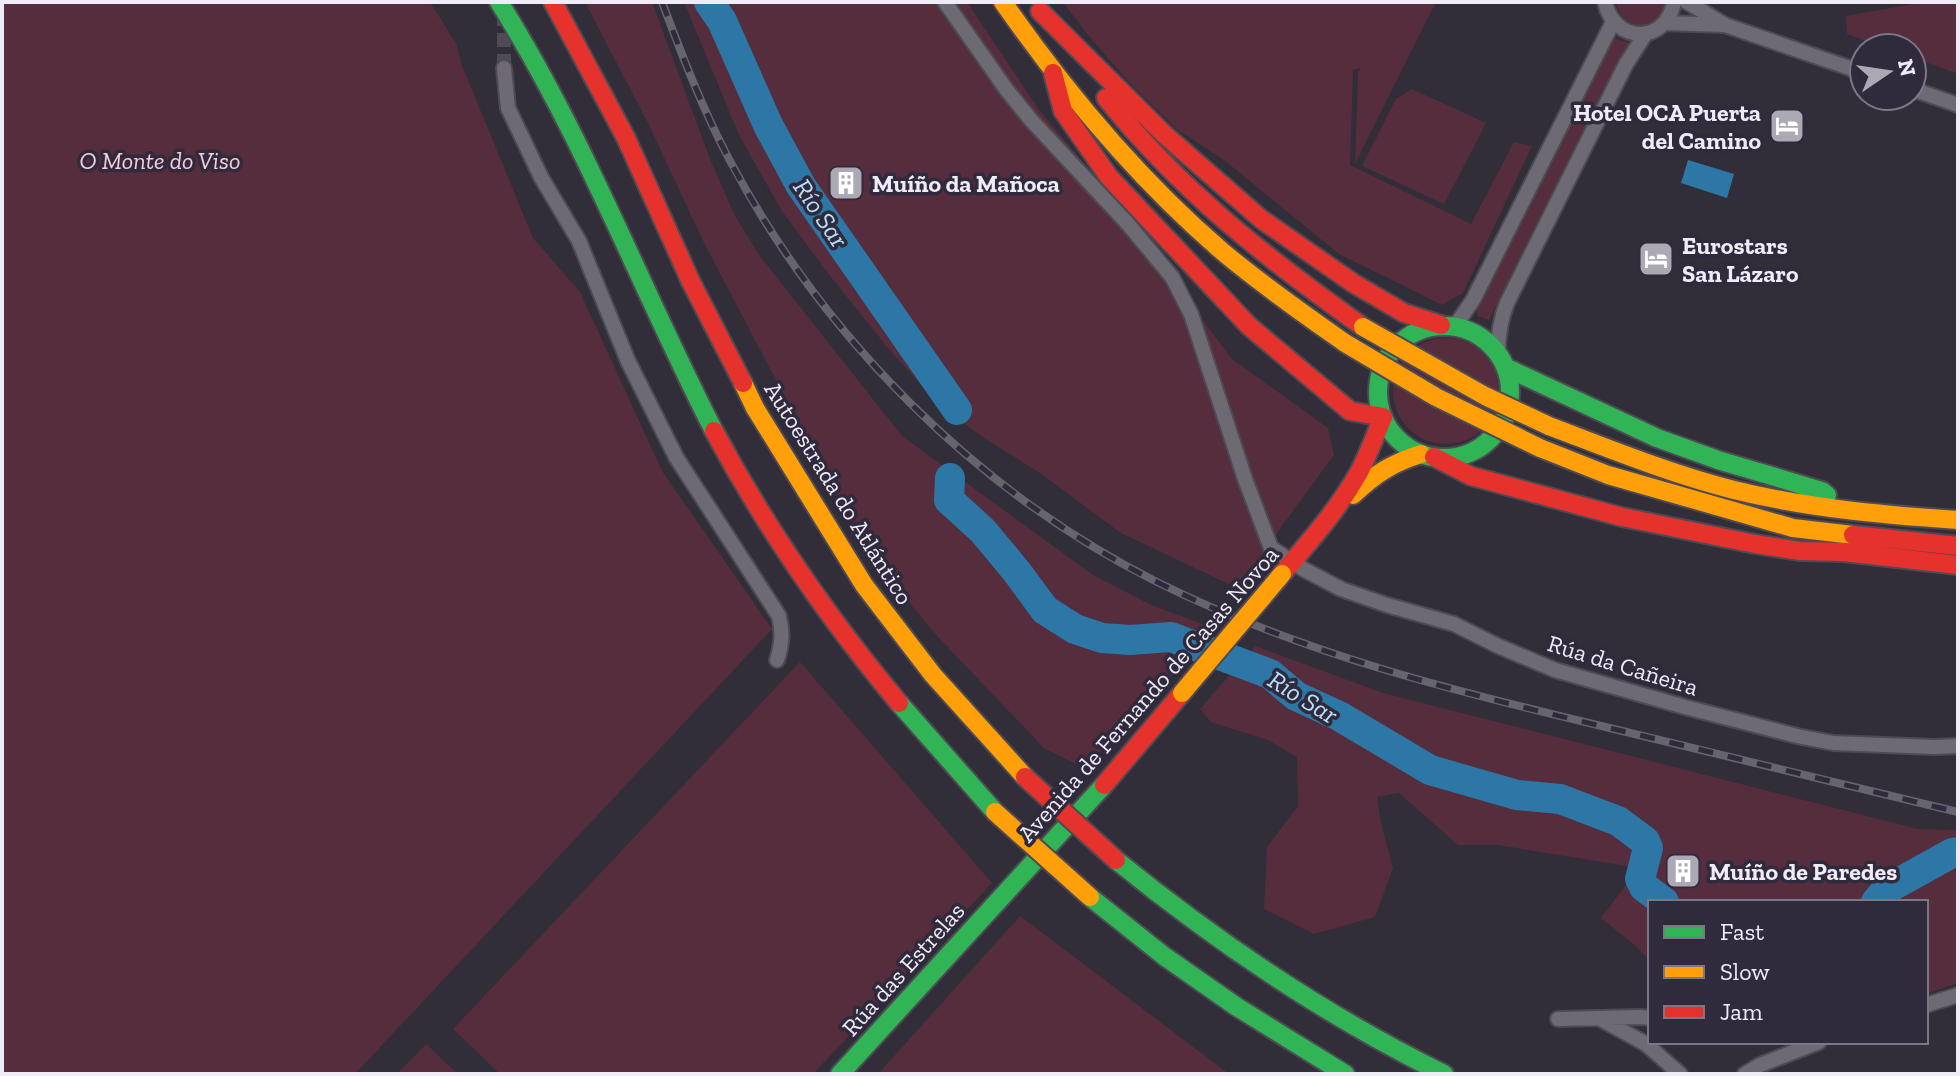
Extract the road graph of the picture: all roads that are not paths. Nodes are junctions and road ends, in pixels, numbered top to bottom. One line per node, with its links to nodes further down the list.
1 (499, 2): 40 (main road, bridge)
2 (553, 2): 41 (main road, Autoestrada do Atlántico, bridge)
3 (945, 2): 29 (street, Rúa da Cañeira)
4 (1003, 2): 15 (main road)
5 (1605, 2): 9 (street)
6 (1674, 2): 10 (street)
7 (1687, 2): 11 (street)
8 (1037, 7): 18 (main road); 22 (main road, bridge)
9 (1613, 22): 12 (street); 18 (street)
10 (1665, 23): 11 (street); 12 (street)
11 (1725, 25): 13 (street)
12 (1646, 33): 19 (street, Avenida de Fernando de Casas Novoa)
13 (1848, 67)
14 (504, 68): 30 (street)
15 (1053, 73): 20 (main road); 25 (main road, bridge)
16 (1928, 95): 17 (street)
17 (1958, 105)
18 (1448, 326): 19 (main road); 20 (main road, Avenida de Fernando de Casas Novoa)
19 (1502, 360): 21 (main road, Avenida de Fernando de Casas Novoa); 22 (main road)
20 (1383, 417): 21 (main road); 23 (main road, Avenida de Fernando de Casas Novoa)
21 (1428, 456): 23 (main road, Avenida de Fernando de Casas Novoa); 27 (main road)
22 (1846, 509): 24 (main road)
23 (1326, 519): 29 (main road, Avenida de Fernando de Casas Novoa)
24 (1958, 520)
25 (1793, 528): 26 (main road); 27 (main road)
26 (1958, 546)
27 (1844, 552): 28 (main road)
28 (1958, 565)
29 (1287, 568): 31 (street, Rúa da Cañeira); 32 (main road, Avenida de Fernando de Casas Novoa, bridge)
30 (777, 660)
31 (1958, 746)
32 (1002, 896): 39 (main road, Rúa das Estrelas)
33 (1958, 995): 34 (street)
34 (1928, 1004)
35 (1599, 1018): 36 (street); 37 (street); 42 (street)
36 (1648, 1018)
37 (1558, 1019)
38 (1814, 1044): 43 (street)
39 (840, 1074)
40 (1345, 1074)
41 (1444, 1074)
42 (1680, 1074)
43 (1745, 1074)

